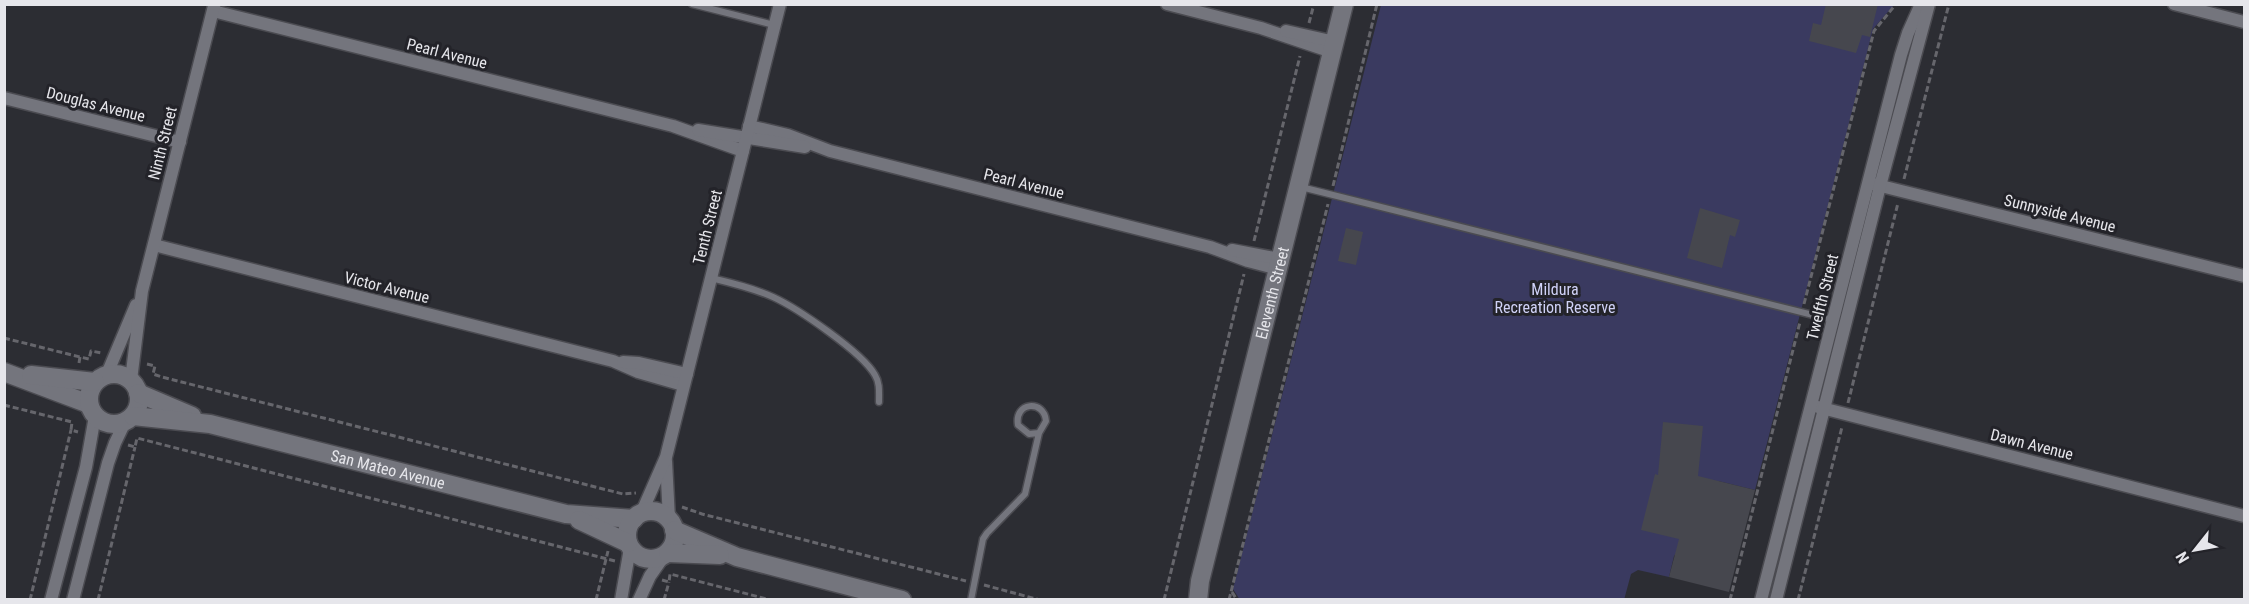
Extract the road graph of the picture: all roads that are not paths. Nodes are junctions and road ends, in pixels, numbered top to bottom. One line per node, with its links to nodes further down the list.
1 (692, 4): 10 (lane)
2 (780, 4): 10 (street, Tenth Street)
3 (1167, 4): 11 (street)
4 (1344, 4): 11 (street, Eleventh Street)
5 (1921, 4): 17 (street, Twelfth Street)
6 (1929, 4): 19 (street, Twelfth Street)
7 (2174, 4): 9 (street)
8 (213, 8): 13 (street, Pearl Avenue); 15 (street, Ninth Street)
9 (2244, 22)
10 (775, 25): 14 (street, Tenth Street)
11 (1334, 47): 18 (street, Eleventh Street)
12 (4, 98): 15 (street, Douglas Avenue)
13 (673, 126): 14 (street, Pearl Avenue); 16 (street, Pearl Avenue)
14 (748, 131): 16 (street, Tenth Street); 21 (street, Pearl Avenue)
15 (180, 142): 20 (street, Ninth Street)
16 (743, 151): 23 (street, Tenth Street)
17 (1867, 183): 19 (street, Sunnyside Avenue); 25 (street, Twelfth Street)
18 (1299, 186): 21 (street, Eleventh Street); 25 (lane)
19 (1880, 186): 22 (street, Sunnyside Avenue); 32 (street, Twelfth Street)
20 (154, 245): 24 (street, Ninth Street); 28 (street, Victor Avenue)
21 (1279, 264): 45 (street, Eleventh Street)
22 (2244, 276)
23 (711, 278): 28 (street, Tenth Street); 30 (lane)
24 (142, 291): 27 (street, Ninth Street); 29 (street, Ninth Street)
25 (1833, 320): 31 (street, Twelfth Street)
26 (5, 372): 27 (street); 33 (street)
27 (101, 378): 29 (street); 33 (street)
28 (685, 380): 37 (street, Tenth Street)
29 (135, 386): 34 (street); 35 (street, San Mateo Avenue)
30 (879, 402)
31 (1811, 405): 32 (street, Dawn Avenue); 53 (street, Twelfth Street)
32 (1824, 409): 40 (street, Dawn Avenue); 54 (street, Twelfth Street)
33 (92, 410): 34 (street); 46 (street)
34 (129, 419): 35 (street, San Mateo Avenue); 47 (street)
35 (210, 424): 38 (street, San Mateo Avenue)
36 (1039, 433): 36 (lane); 51 (lane)
37 (666, 457): 39 (street, Tenth Street); 41 (street, Tenth Street)
38 (566, 514): 39 (street, San Mateo Avenue); 42 (street, San Mateo Avenue)
39 (637, 516): 41 (street); 42 (street)
40 (2244, 516)
41 (671, 524): 43 (street); 44 (street)
42 (629, 552): 43 (street); 48 (street)
43 (666, 554): 44 (street); 49 (street)
44 (737, 556): 50 (street)
45 (1199, 590): 52 (street, Eleventh Street)
46 (51, 600)
47 (73, 600)
48 (621, 600)
49 (639, 600)
50 (902, 600)
51 (970, 600)
52 (1192, 600)
53 (1761, 600)
54 (1776, 600)

